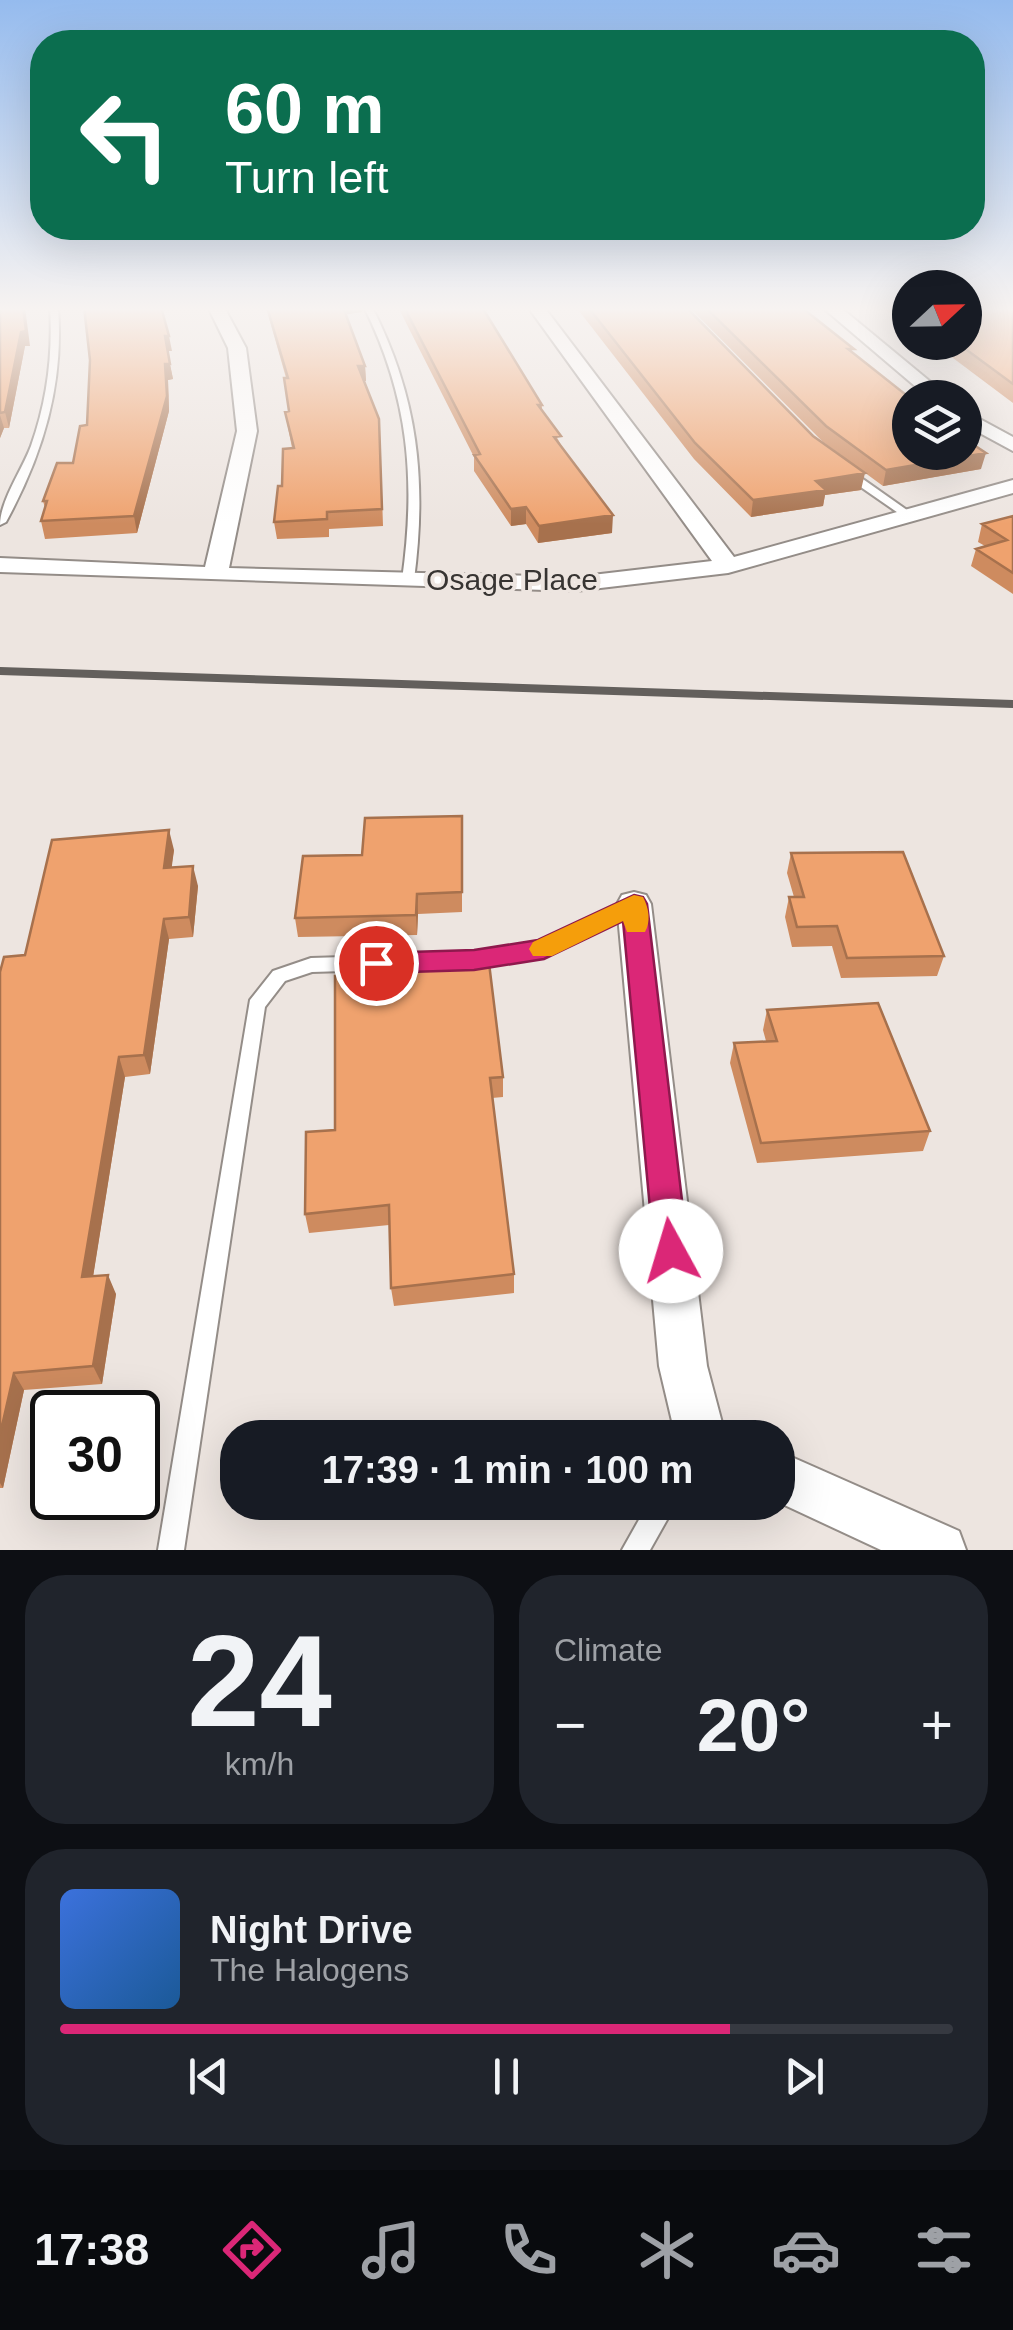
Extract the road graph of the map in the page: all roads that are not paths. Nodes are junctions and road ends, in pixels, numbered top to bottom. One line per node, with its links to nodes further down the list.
1 (51, 379): 10 (lane)
2 (241, 379): 13 (street)
3 (397, 379): 14 (lane)
4 (590, 379): 12 (street)
5 (982, 427): 6 (street)
6 (1013, 446)
7 (838, 465): 9 (lane)
8 (1013, 486): 9 (street, Osage Place)
9 (908, 515): 12 (street, Osage Place)
10 (0, 522)
11 (0, 564): 13 (street, Osage Place)
12 (728, 566): 14 (street, Osage Place)
13 (215, 576): 14 (street, Osage Place)
14 (408, 580)
15 (634, 904): 16 (street); 19 (lane)
16 (697, 1420)
17 (795, 1484): 21 (street)
18 (654, 1520): 20 (lane)
19 (171, 1550)
20 (636, 1550)
21 (940, 1550)

